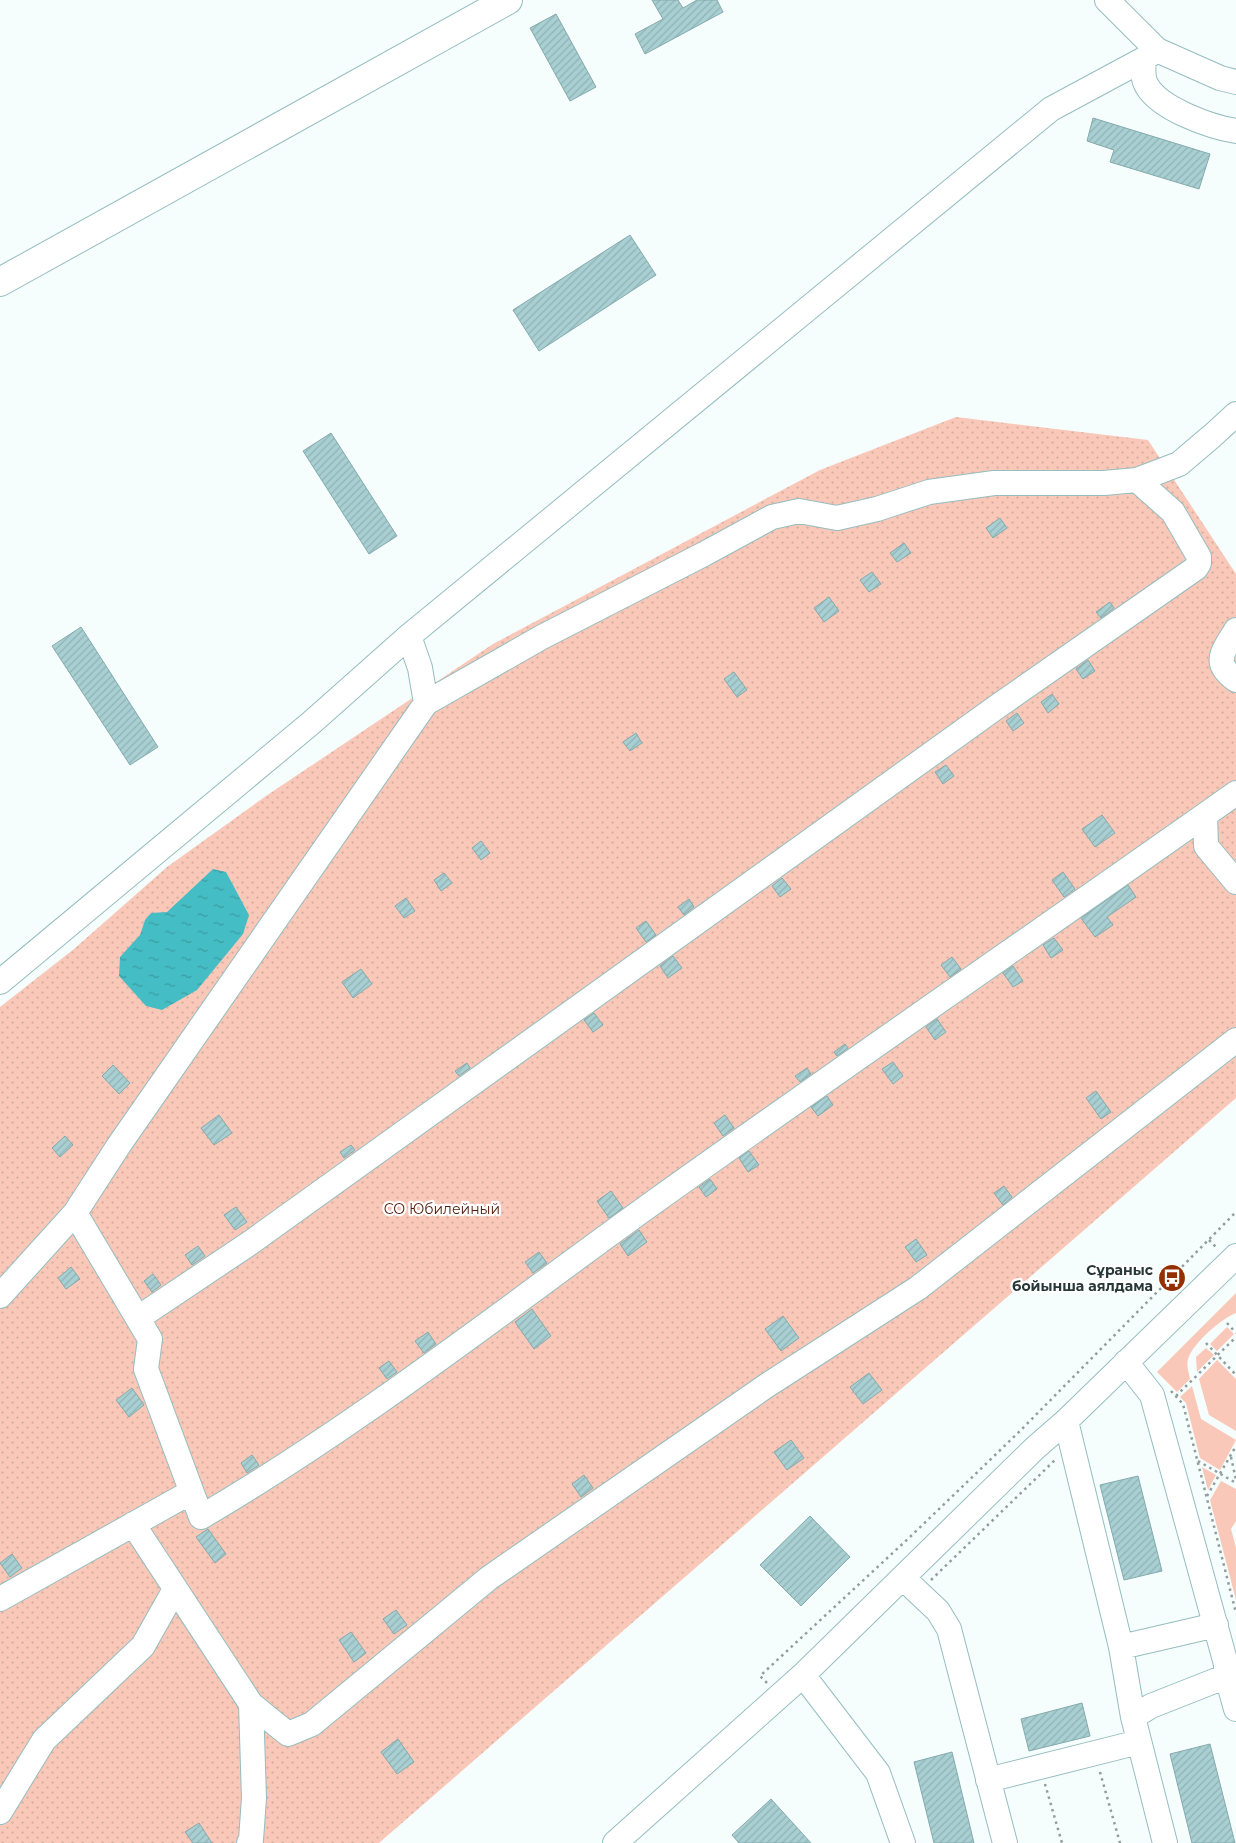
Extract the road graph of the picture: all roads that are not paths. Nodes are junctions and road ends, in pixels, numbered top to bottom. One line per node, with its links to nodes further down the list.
1 (508, 0): 6 (highway)
2 (1107, 0): 3 (street)
3 (1150, 55): 4 (street); 5 (street); 10 (street)
4 (1236, 82)
5 (1236, 131)
6 (0, 282)
7 (1236, 414): 8 (street)
8 (1137, 480): 12 (street); 21 (street)
9 (1236, 630): 11 (street)
10 (409, 636): 12 (street); 16 (street)
11 (1236, 680)
12 (426, 703): 18 (street)
13 (1236, 793): 14 (street)
14 (1205, 815): 15 (street); 24 (street)
15 (1236, 882)
16 (0, 982)
17 (1236, 1040): 33 (street)
18 (75, 1212): 20 (street); 21 (street)
19 (1236, 1256): 22 (street)
20 (0, 1296)
21 (138, 1318): 24 (street)
22 (1126, 1362): 23 (street); 29 (street)
23 (1066, 1421): 26 (street); 30 (street)
24 (191, 1492): 25 (street)
25 (133, 1524): 27 (street); 28 (street)
26 (903, 1578): 32 (street); 37 (street)
27 (175, 1589): 33 (street); 38 (street)
28 (0, 1599)
29 (1216, 1625): 30 (street); 31 (street)
30 (1121, 1648): 35 (street)
31 (1226, 1673): 34 (street); 35 (street)
32 (803, 1675): 40 (street); 41 (street)
33 (251, 1704): 39 (street)
34 (1236, 1709)
35 (1132, 1717): 36 (street)
36 (1139, 1742): 37 (street); 43 (street)
37 (988, 1780): 42 (street)
38 (0, 1812)
39 (249, 1843)
40 (615, 1843)
41 (903, 1843)
42 (1005, 1843)
43 (1165, 1843)

